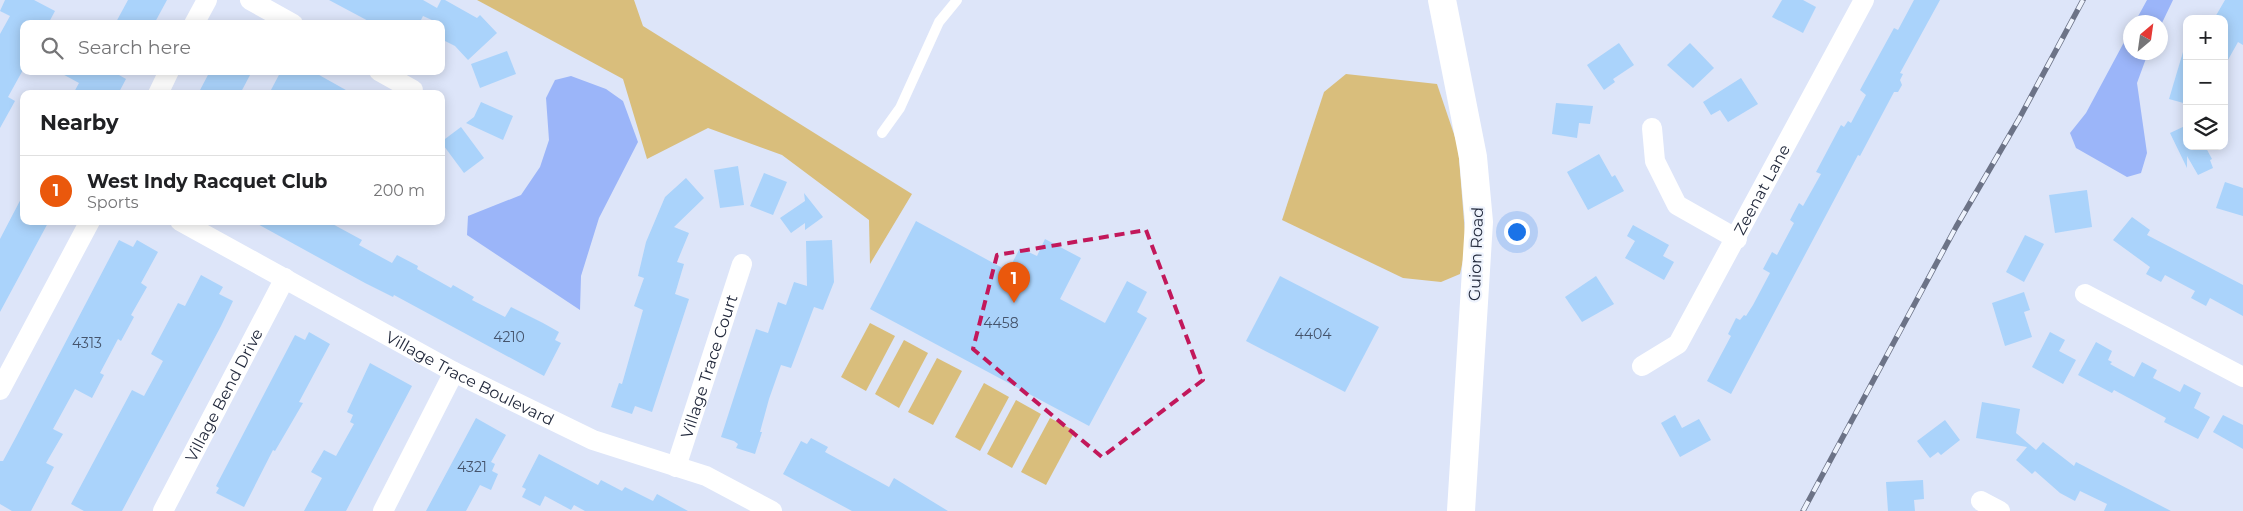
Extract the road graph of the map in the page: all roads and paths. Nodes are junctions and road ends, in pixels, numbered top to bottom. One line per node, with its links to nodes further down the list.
1 (207, 0): 6 (street)
2 (250, 0): 7 (street)
3 (957, 0): 13 (lane)
4 (1442, 0): 29 (street, Guion Road)
5 (1864, 0): 16 (street, Zeenat Lane)
6 (196, 20)
7 (286, 20)
8 (167, 75): 10 (street)
9 (386, 75): 11 (street)
10 (160, 90)
11 (413, 90)
12 (1652, 128): 16 (street)
13 (882, 133)
14 (88, 225): 23 (street)
15 (187, 225): 18 (street, Village Trace Boulevard)
16 (1737, 239): 20 (street, Zeenat Lane)
17 (742, 264): 24 (street, Village Trace Court)
18 (285, 278): 21 (street, Village Trace Boulevard); 26 (street, Village Bend Drive)
19 (2085, 294): 22 (street)
20 (1642, 366)
21 (454, 372): 24 (street, Village Trace Boulevard); 27 (street)
22 (2243, 378)
23 (0, 390)
24 (676, 467): 28 (street, Village Trace Boulevard)
25 (1981, 501): 30 (street)
26 (163, 511)
27 (383, 511)
28 (772, 511)
29 (1461, 511)
30 (2000, 511)

